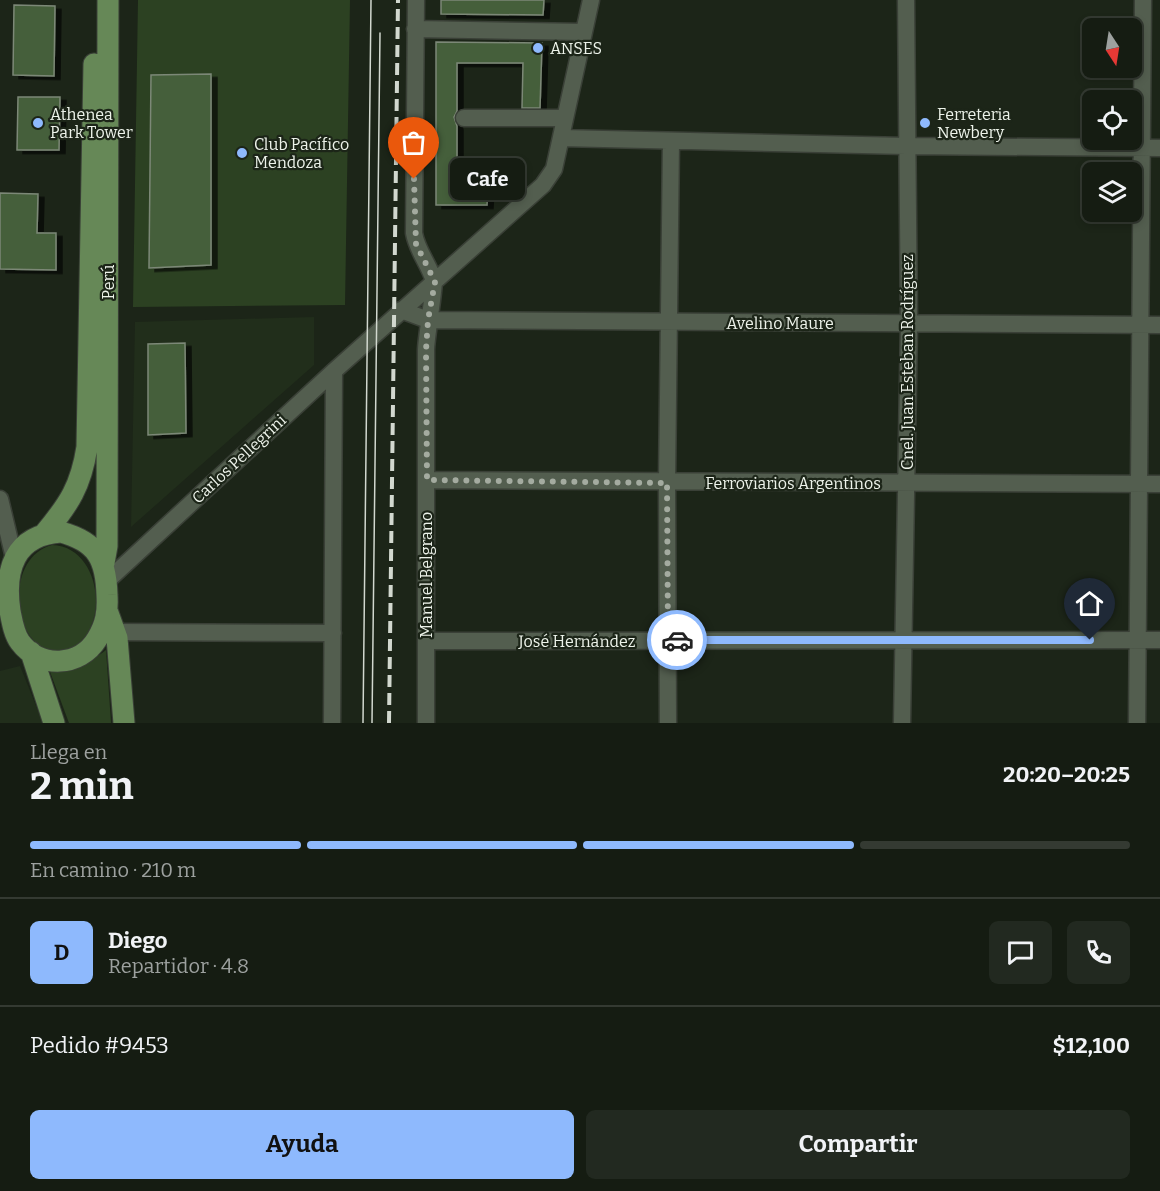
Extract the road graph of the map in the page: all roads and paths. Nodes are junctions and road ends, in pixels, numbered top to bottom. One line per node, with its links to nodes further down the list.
1 (95, 0): 29 (main road, Perú)
2 (108, 0): 31 (main road, Perú)
3 (416, 0): 7 (street)
4 (591, 0): 8 (street, Carlos Pellegrini)
5 (906, 0): 13 (street, Cnel. Juan Esteban Rodríguez)
6 (1143, 0): 14 (street)
7 (415, 29): 8 (street); 15 (street)
8 (584, 32): 10 (street, Carlos Pellegrini)
9 (464, 118): 10 (street)
10 (565, 118): 11 (street, Carlos Pellegrini)
11 (561, 138): 12 (street); 15 (street, Carlos Pellegrini)
12 (670, 141): 13 (street); 18 (street)
13 (906, 146): 14 (street); 19 (street, Cnel. Juan Esteban Rodríguez)
14 (1151, 148): 20 (street)
15 (435, 282): 16 (street, Carlos Pellegrini); 17 (street, Manuel Belgrano)
16 (401, 310): 17 (street, Avelino Maure); 22 (street, Carlos Pellegrini)
17 (428, 320): 18 (street, Avelino Maure); 23 (street, Manuel Belgrano)
18 (669, 323): 19 (street, Avelino Maure); 24 (street)
19 (909, 324): 20 (street, Avelino Maure); 25 (street, Cnel. Juan Esteban Rodríguez)
20 (1142, 325): 21 (street, Avelino Maure); 26 (street)
21 (1160, 325)
22 (334, 371): 31 (street, Carlos Pellegrini); 33 (street)
23 (427, 480): 24 (street, Ferroviarios Argentinos); 39 (street, Manuel Belgrano)
24 (667, 483): 25 (street, Ferroviarios Argentinos); 34 (street)
25 (907, 484): 26 (street, Ferroviarios Argentinos); 35 (street, Cnel. Juan Esteban Rodríguez)
26 (1139, 484): 27 (street, Ferroviarios Argentinos); 36 (street)
27 (1160, 484)
28 (0, 499): 30 (street)
29 (45, 533): 30 (main road); 31 (main road)
30 (9, 566): 38 (main road)
31 (105, 572): 32 (main road)
32 (111, 622): 33 (street); 38 (main road); 41 (main road)
33 (333, 633): 42 (street)
34 (668, 640): 35 (street, José Hernández); 39 (street, José Hernández); 44 (street)
35 (904, 640): 36 (street, José Hernández); 45 (street, Cnel. Juan Esteban Rodríguez)
36 (1136, 640): 37 (street, José Hernández); 46 (street)
37 (1160, 640)
38 (16, 641): 40 (main road)
39 (426, 641): 43 (street, Manuel Belgrano)
40 (54, 723)
41 (124, 723)
42 (332, 723)
43 (426, 723)
44 (668, 723)
45 (902, 723)
46 (1137, 723)

